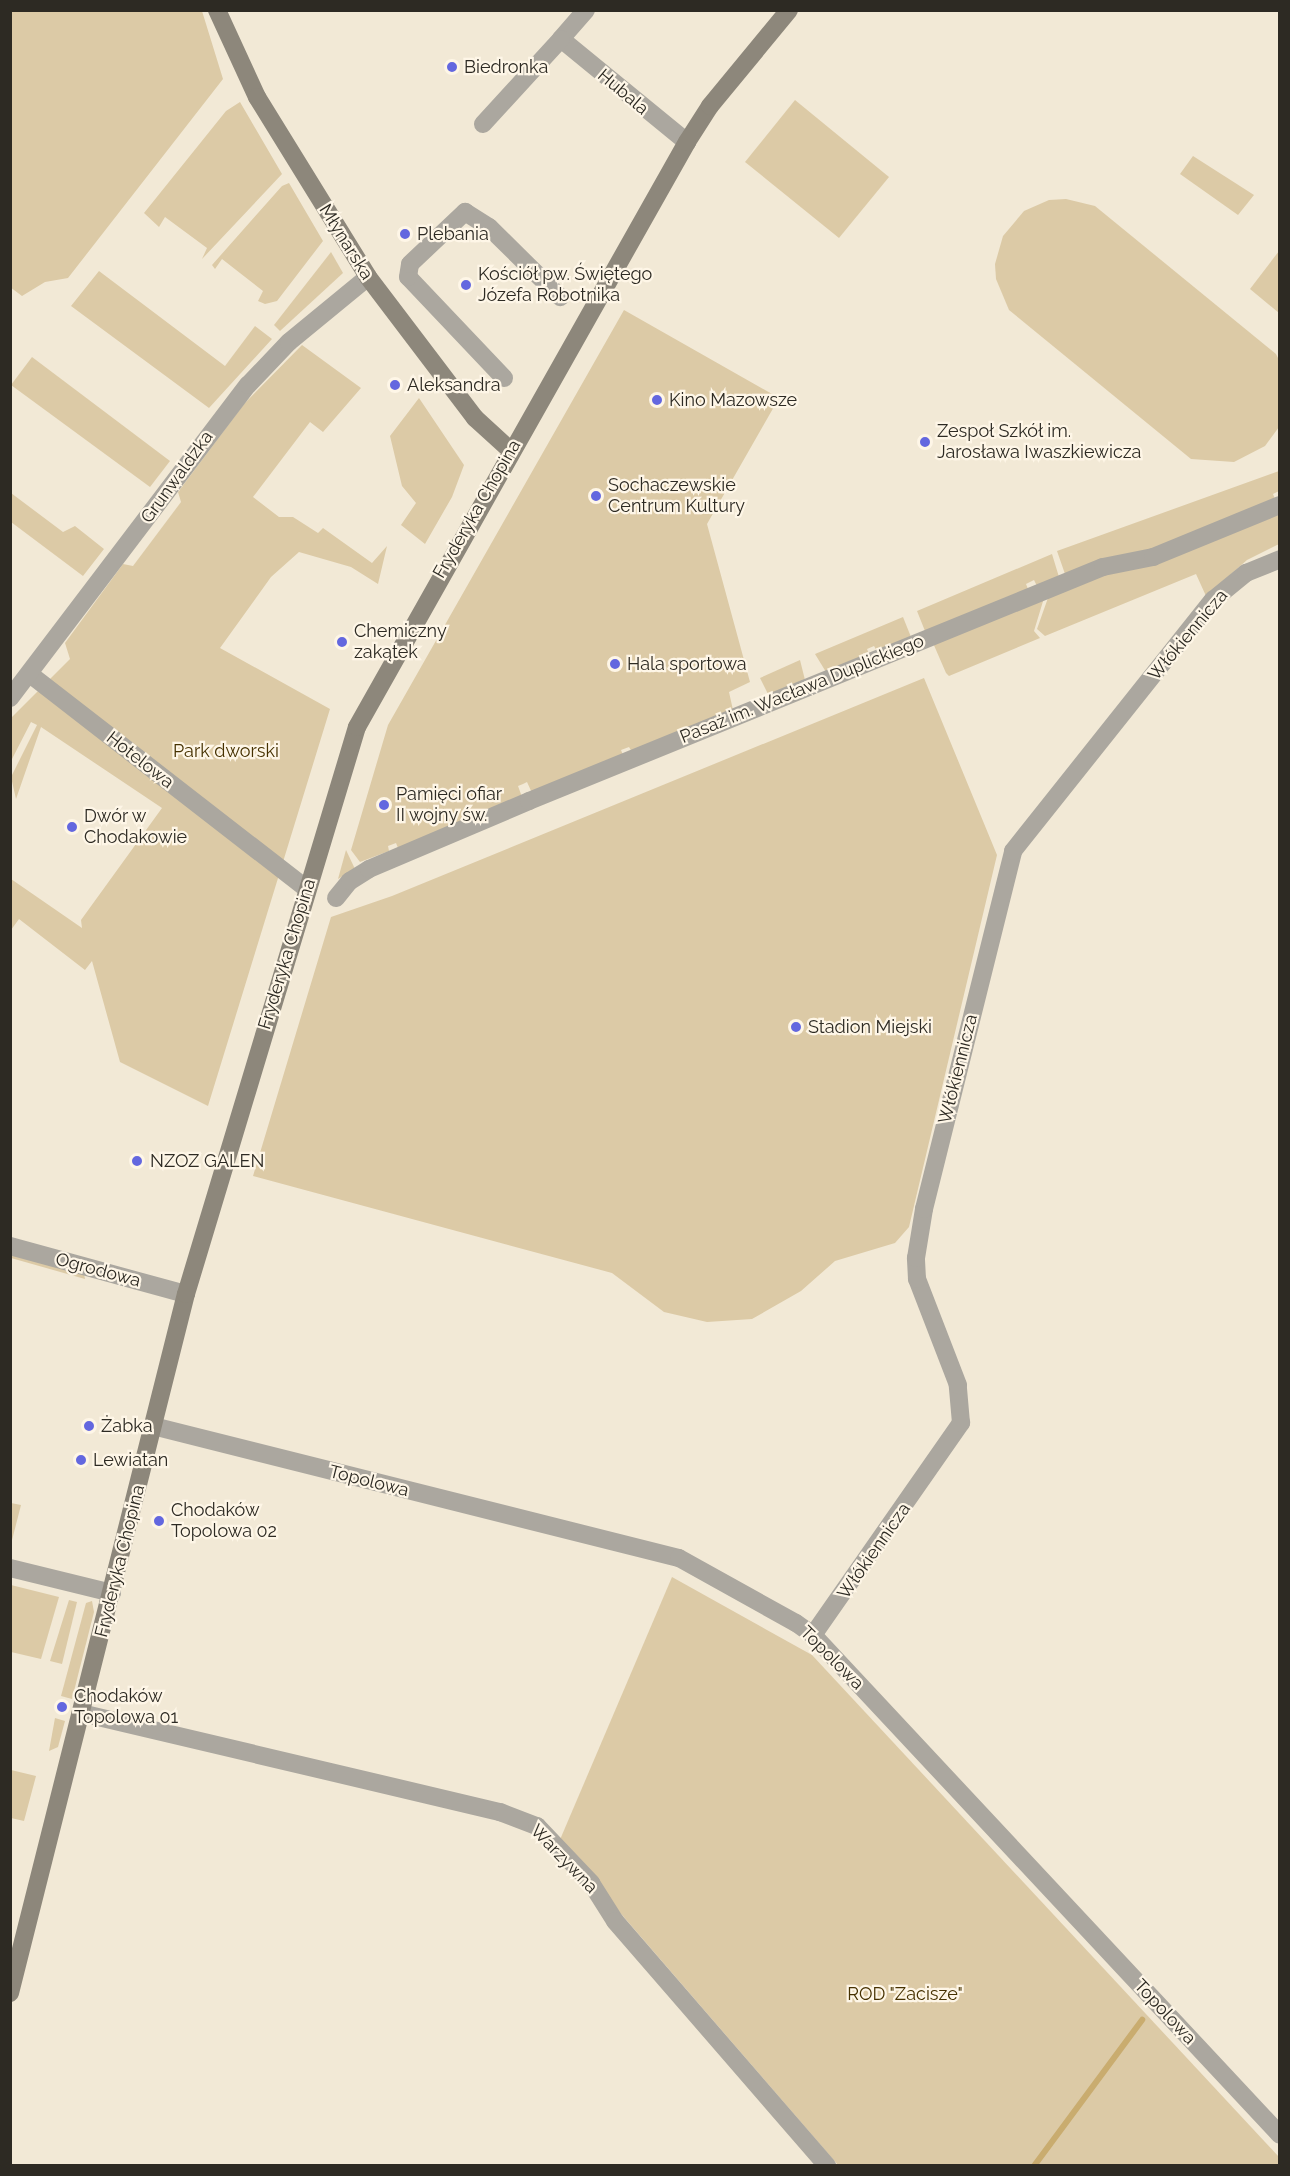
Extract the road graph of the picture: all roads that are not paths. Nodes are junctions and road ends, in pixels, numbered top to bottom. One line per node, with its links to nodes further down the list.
1 (217, 10): 7 (main road, Młynarska)
2 (586, 10): 4 (street)
3 (789, 10): 6 (main road, Fryderyka Chopina)
4 (561, 39): 5 (street); 6 (street, Hubala)
5 (483, 124)
6 (687, 142): 10 (main road, Fryderyka Chopina)
7 (368, 277): 10 (main road, Młynarska); 13 (street, Grunwaldzka)
8 (560, 297): 9 (street)
9 (504, 378)
10 (510, 450): 15 (main road, Fryderyka Chopina)
11 (1280, 505): 16 (street, Pasaż im. Wacława Duplickiego)
12 (1280, 559): 22 (street, Włókiennicza)
13 (31, 675): 14 (street, Grunwaldzka); 15 (street, Hotelowa)
14 (10, 698)
15 (307, 889): 18 (main road, Fryderyka Chopina)
16 (336, 898)
17 (10, 1246): 18 (street, Ogrodowa)
18 (186, 1294): 19 (main road, Fryderyka Chopina)
19 (153, 1426): 21 (main road, Fryderyka Chopina); 22 (street, Topolowa)
20 (10, 1568): 21 (street)
21 (112, 1593): 23 (main road, Fryderyka Chopina)
22 (813, 1635): 25 (street, Topolowa)
23 (81, 1713): 24 (main road, Fryderyka Chopina); 26 (street, Warzywna)
24 (10, 1993)
25 (1280, 2136)
26 (827, 2166)

